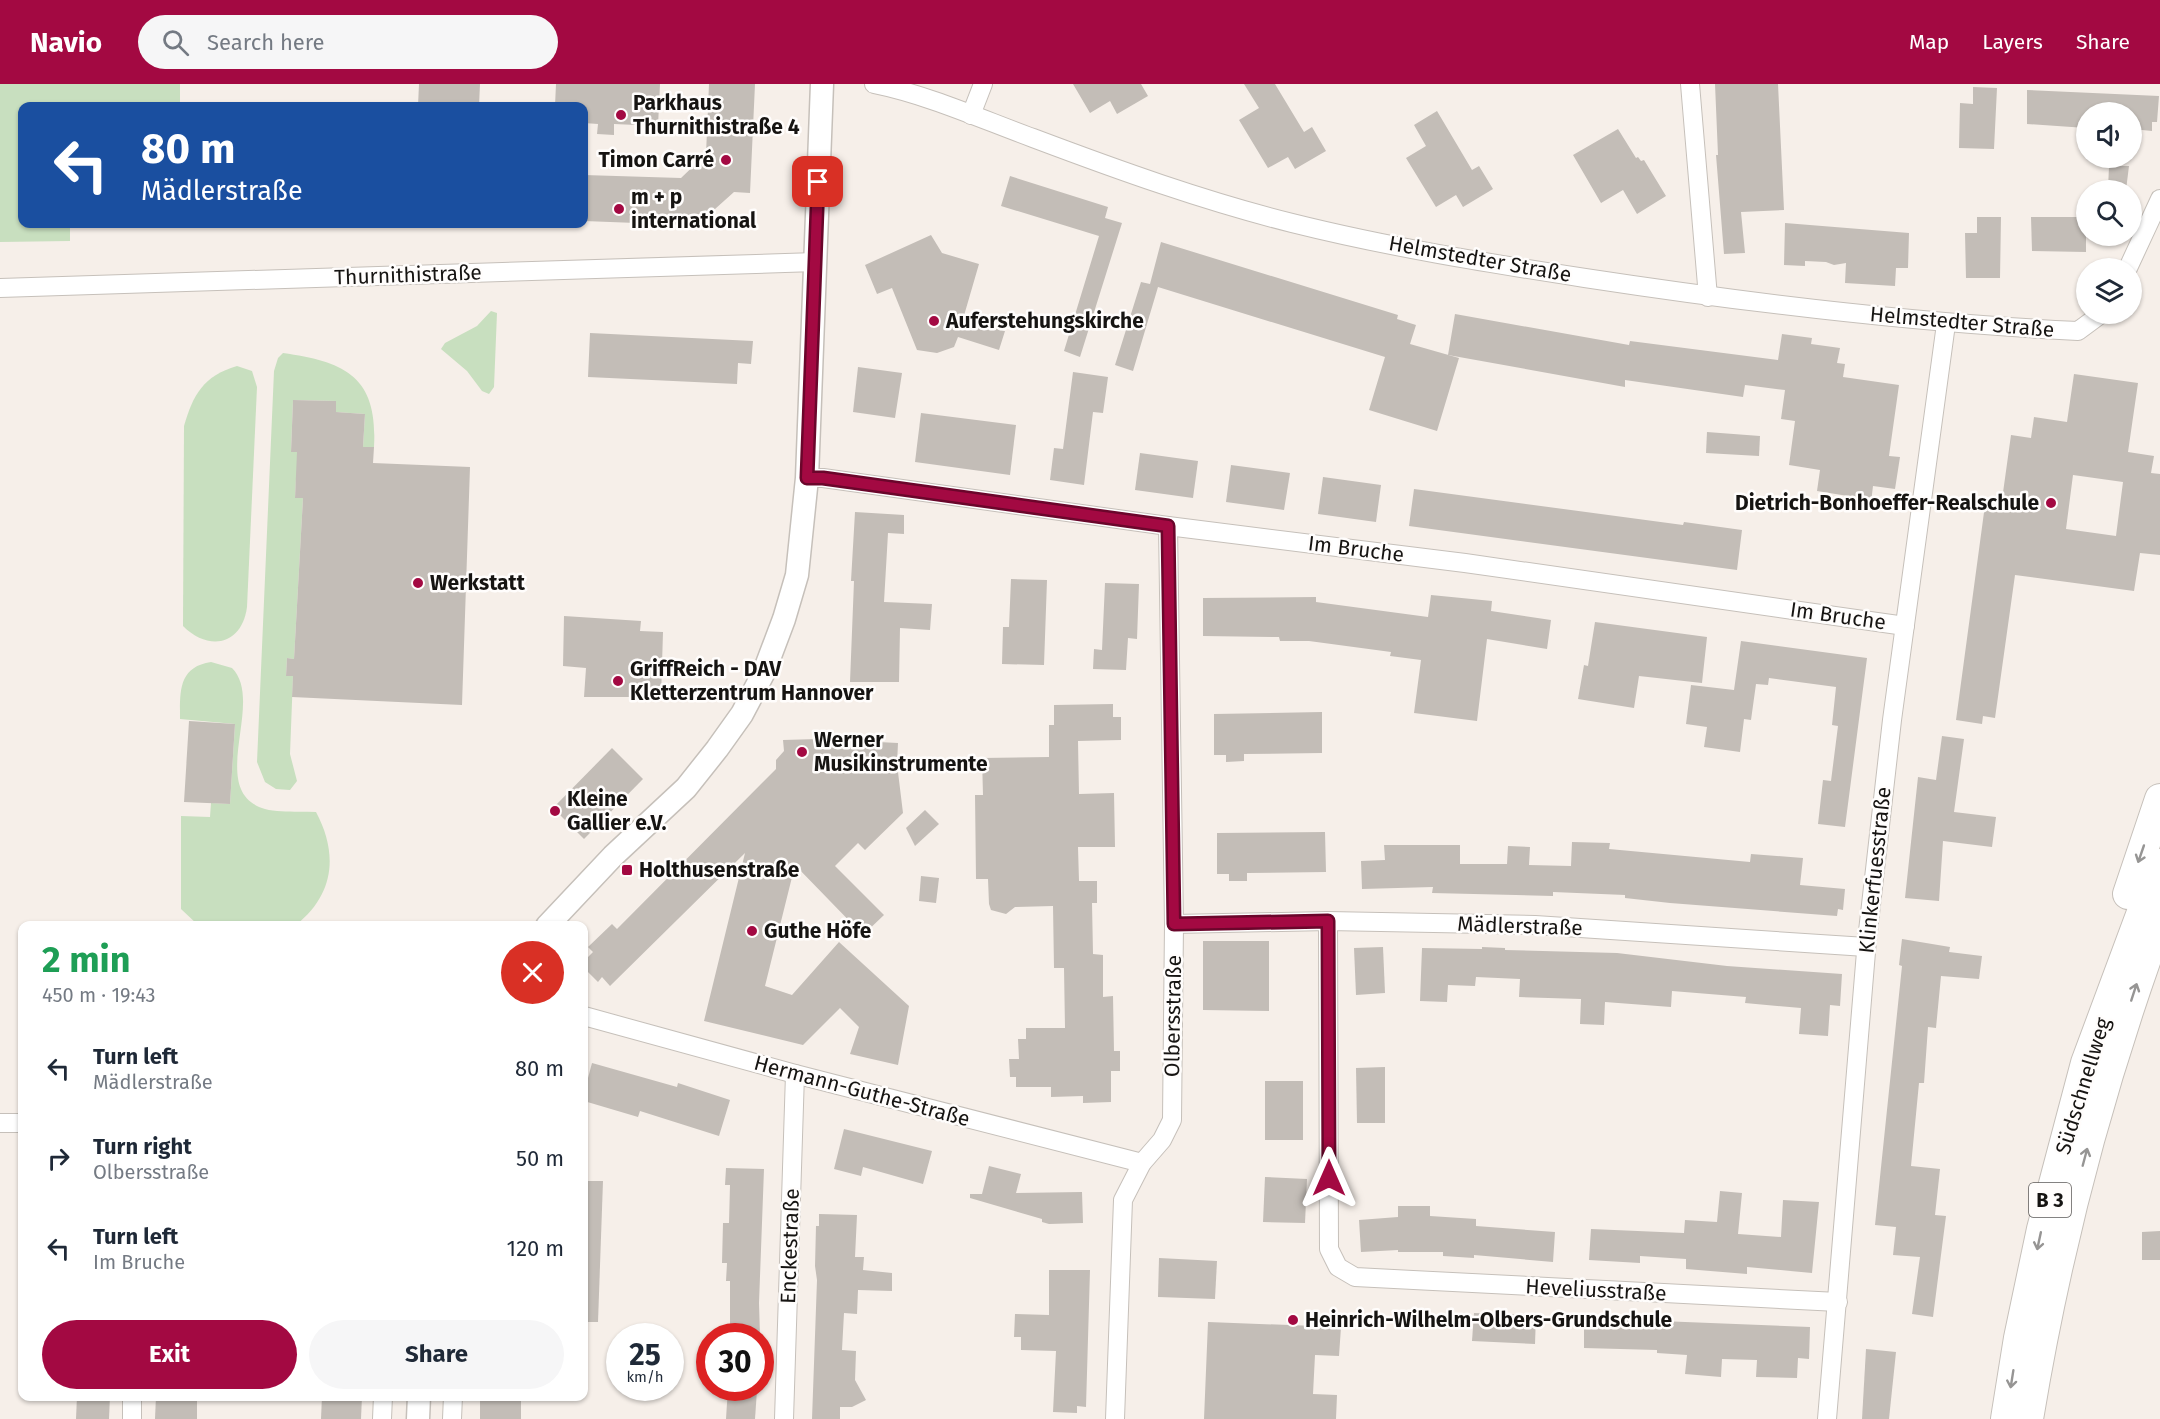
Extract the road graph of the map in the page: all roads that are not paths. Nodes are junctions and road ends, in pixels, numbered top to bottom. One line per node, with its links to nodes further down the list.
1 (822, 84): 8 (street)
2 (874, 84): 5 (street, Helmstedter Straße)
3 (983, 84): 5 (street)
4 (1690, 84): 10 (street)
5 (971, 115): 10 (street, Helmstedter Straße)
6 (2160, 199): 7 (street)
7 (2133, 258)
8 (816, 262): 9 (street, Thurnithistraße); 13 (street)
9 (0, 288)
10 (1708, 297): 11 (street, Helmstedter Straße)
11 (1946, 324): 12 (street, Helmstedter Straße); 15 (street, Klinkerfuesstraße)
12 (2088, 324)
13 (807, 478): 14 (street, Im Bruche); 19 (street)
14 (1168, 526): 15 (street, Im Bruche); 21 (street, Olbersstraße)
15 (1905, 626): 22 (street, Klinkerfuesstraße)
16 (2160, 799): 24 (highway, one-way to 24)
17 (2160, 864): 24 (highway, Südschnellweg / B 3)
18 (2160, 920): 42 (highway, Südschnellweg / B 3, one-way to 18)
19 (552, 921)
20 (1328, 921): 21 (street, Mädlerstraße); 22 (street, Mädlerstraße); 29 (street, Heveliusstraße)
21 (1174, 924): 28 (street, Olbersstraße)
22 (1866, 947): 29 (street, Klinkerfuesstraße)
23 (588, 1017): 25 (street, Hermann-Guthe-Straße)
24 (2086, 1063): 41 (highway, Südschnellweg / B 3, one-way to 41)
25 (795, 1074): 28 (street, Hermann-Guthe-Straße); 38 (street, Enckestraße)
26 (0, 1122): 27 (street)
27 (18, 1123)
28 (1142, 1163): 39 (street, Olbersstraße)
29 (1838, 1302): 40 (street, Klinkerfuesstraße)
30 (132, 1401): 34 (street)
31 (383, 1401): 35 (street)
32 (419, 1401): 36 (street)
33 (453, 1401): 37 (street)
34 (132, 1419)
35 (382, 1419)
36 (418, 1419)
37 (452, 1419)
38 (784, 1419)
39 (1115, 1419)
40 (1827, 1419)
41 (2006, 1419)
42 (2028, 1419)

